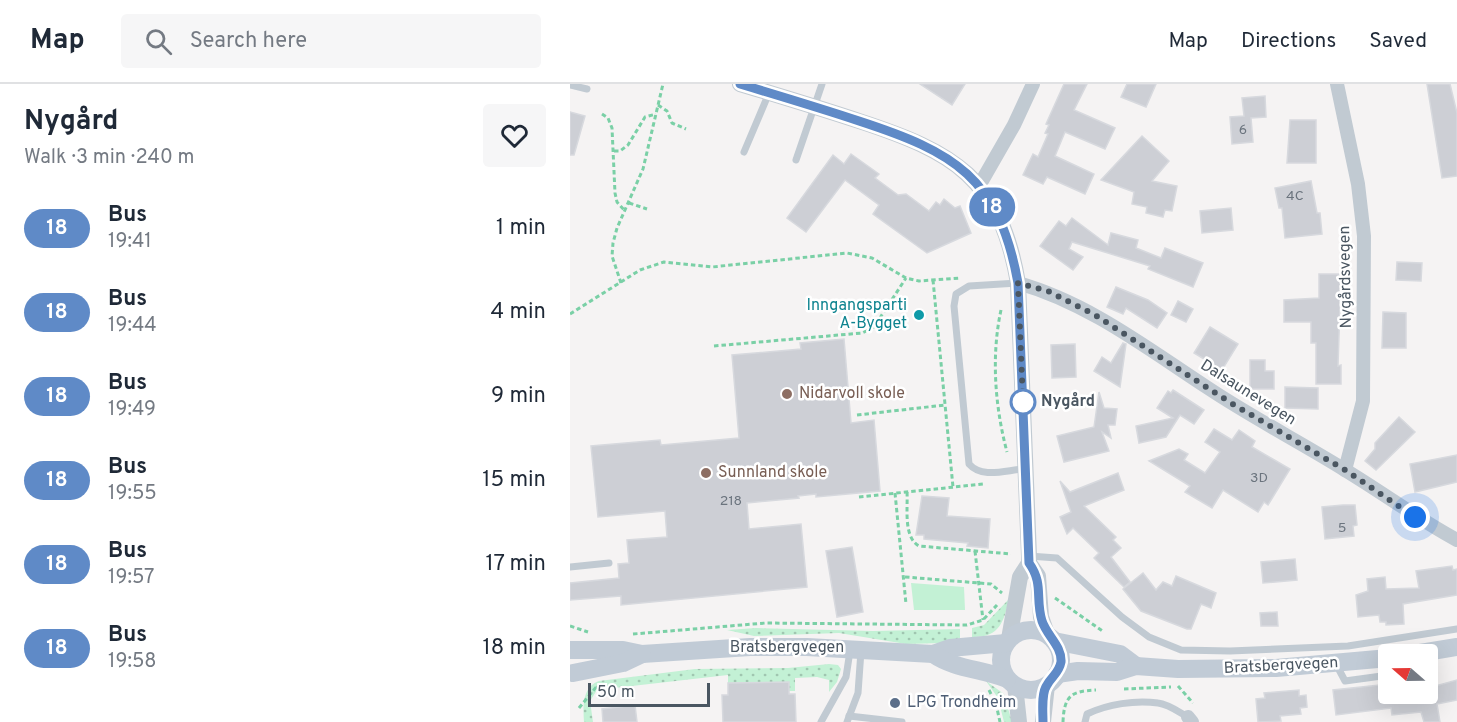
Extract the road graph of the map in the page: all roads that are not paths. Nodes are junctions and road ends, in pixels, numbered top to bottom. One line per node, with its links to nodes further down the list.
1 (740, 84): 7 (street)
2 (822, 84): 8 (lane)
3 (1033, 84): 11 (street)
4 (1337, 84): 14 (street, Nygårdsvegen)
5 (570, 85): 6 (lane)
6 (587, 89)
7 (769, 93): 8 (street); 9 (lane)
8 (815, 107): 10 (lane); 11 (street)
9 (744, 152)
10 (796, 160)
11 (979, 186): 12 (street)
12 (1012, 283): 13 (street); 13 (lane); 14 (street, Dalsaunevegen)
13 (1018, 469): 16 (street)
14 (1345, 470): 15 (street, Dalsaunevegen)
15 (1457, 540)
16 (1029, 559): 19 (lane); 20 (street); 21 (street)
17 (609, 563): 18 (lane)
18 (570, 567)
19 (1457, 629)
20 (1050, 637): 21 (main road); 30 (main road, Bratsbergvegen); 33 (main road)
21 (1008, 641): 27 (main road, Bratsbergvegen); 34 (main road)
22 (1457, 647): 25 (main road)
23 (856, 649): 26 (main road, Bratsbergvegen); 27 (main road, Bratsbergvegen); 35 (lane); 37 (lane)
24 (570, 650): 26 (main road, Bratsbergvegen)
25 (1438, 650)
26 (642, 654): 31 (main road, Bratsbergvegen)
27 (933, 654): 34 (main road, Bratsbergvegen)
28 (1378, 659): 29 (main road, Bratsbergvegen)
29 (1336, 664): 30 (main road, Bratsbergvegen); 32 (lane)
30 (1137, 666): 33 (main road, Bratsbergvegen)
31 (571, 672)
32 (1378, 677)
33 (1052, 679): 34 (main road); 40 (street)
34 (1011, 682): 39 (street)
35 (848, 719): 38 (lane)
36 (1190, 719): 41 (lane)
37 (821, 722)
38 (902, 722)
39 (1019, 722)
40 (1042, 722)
41 (1085, 722)

